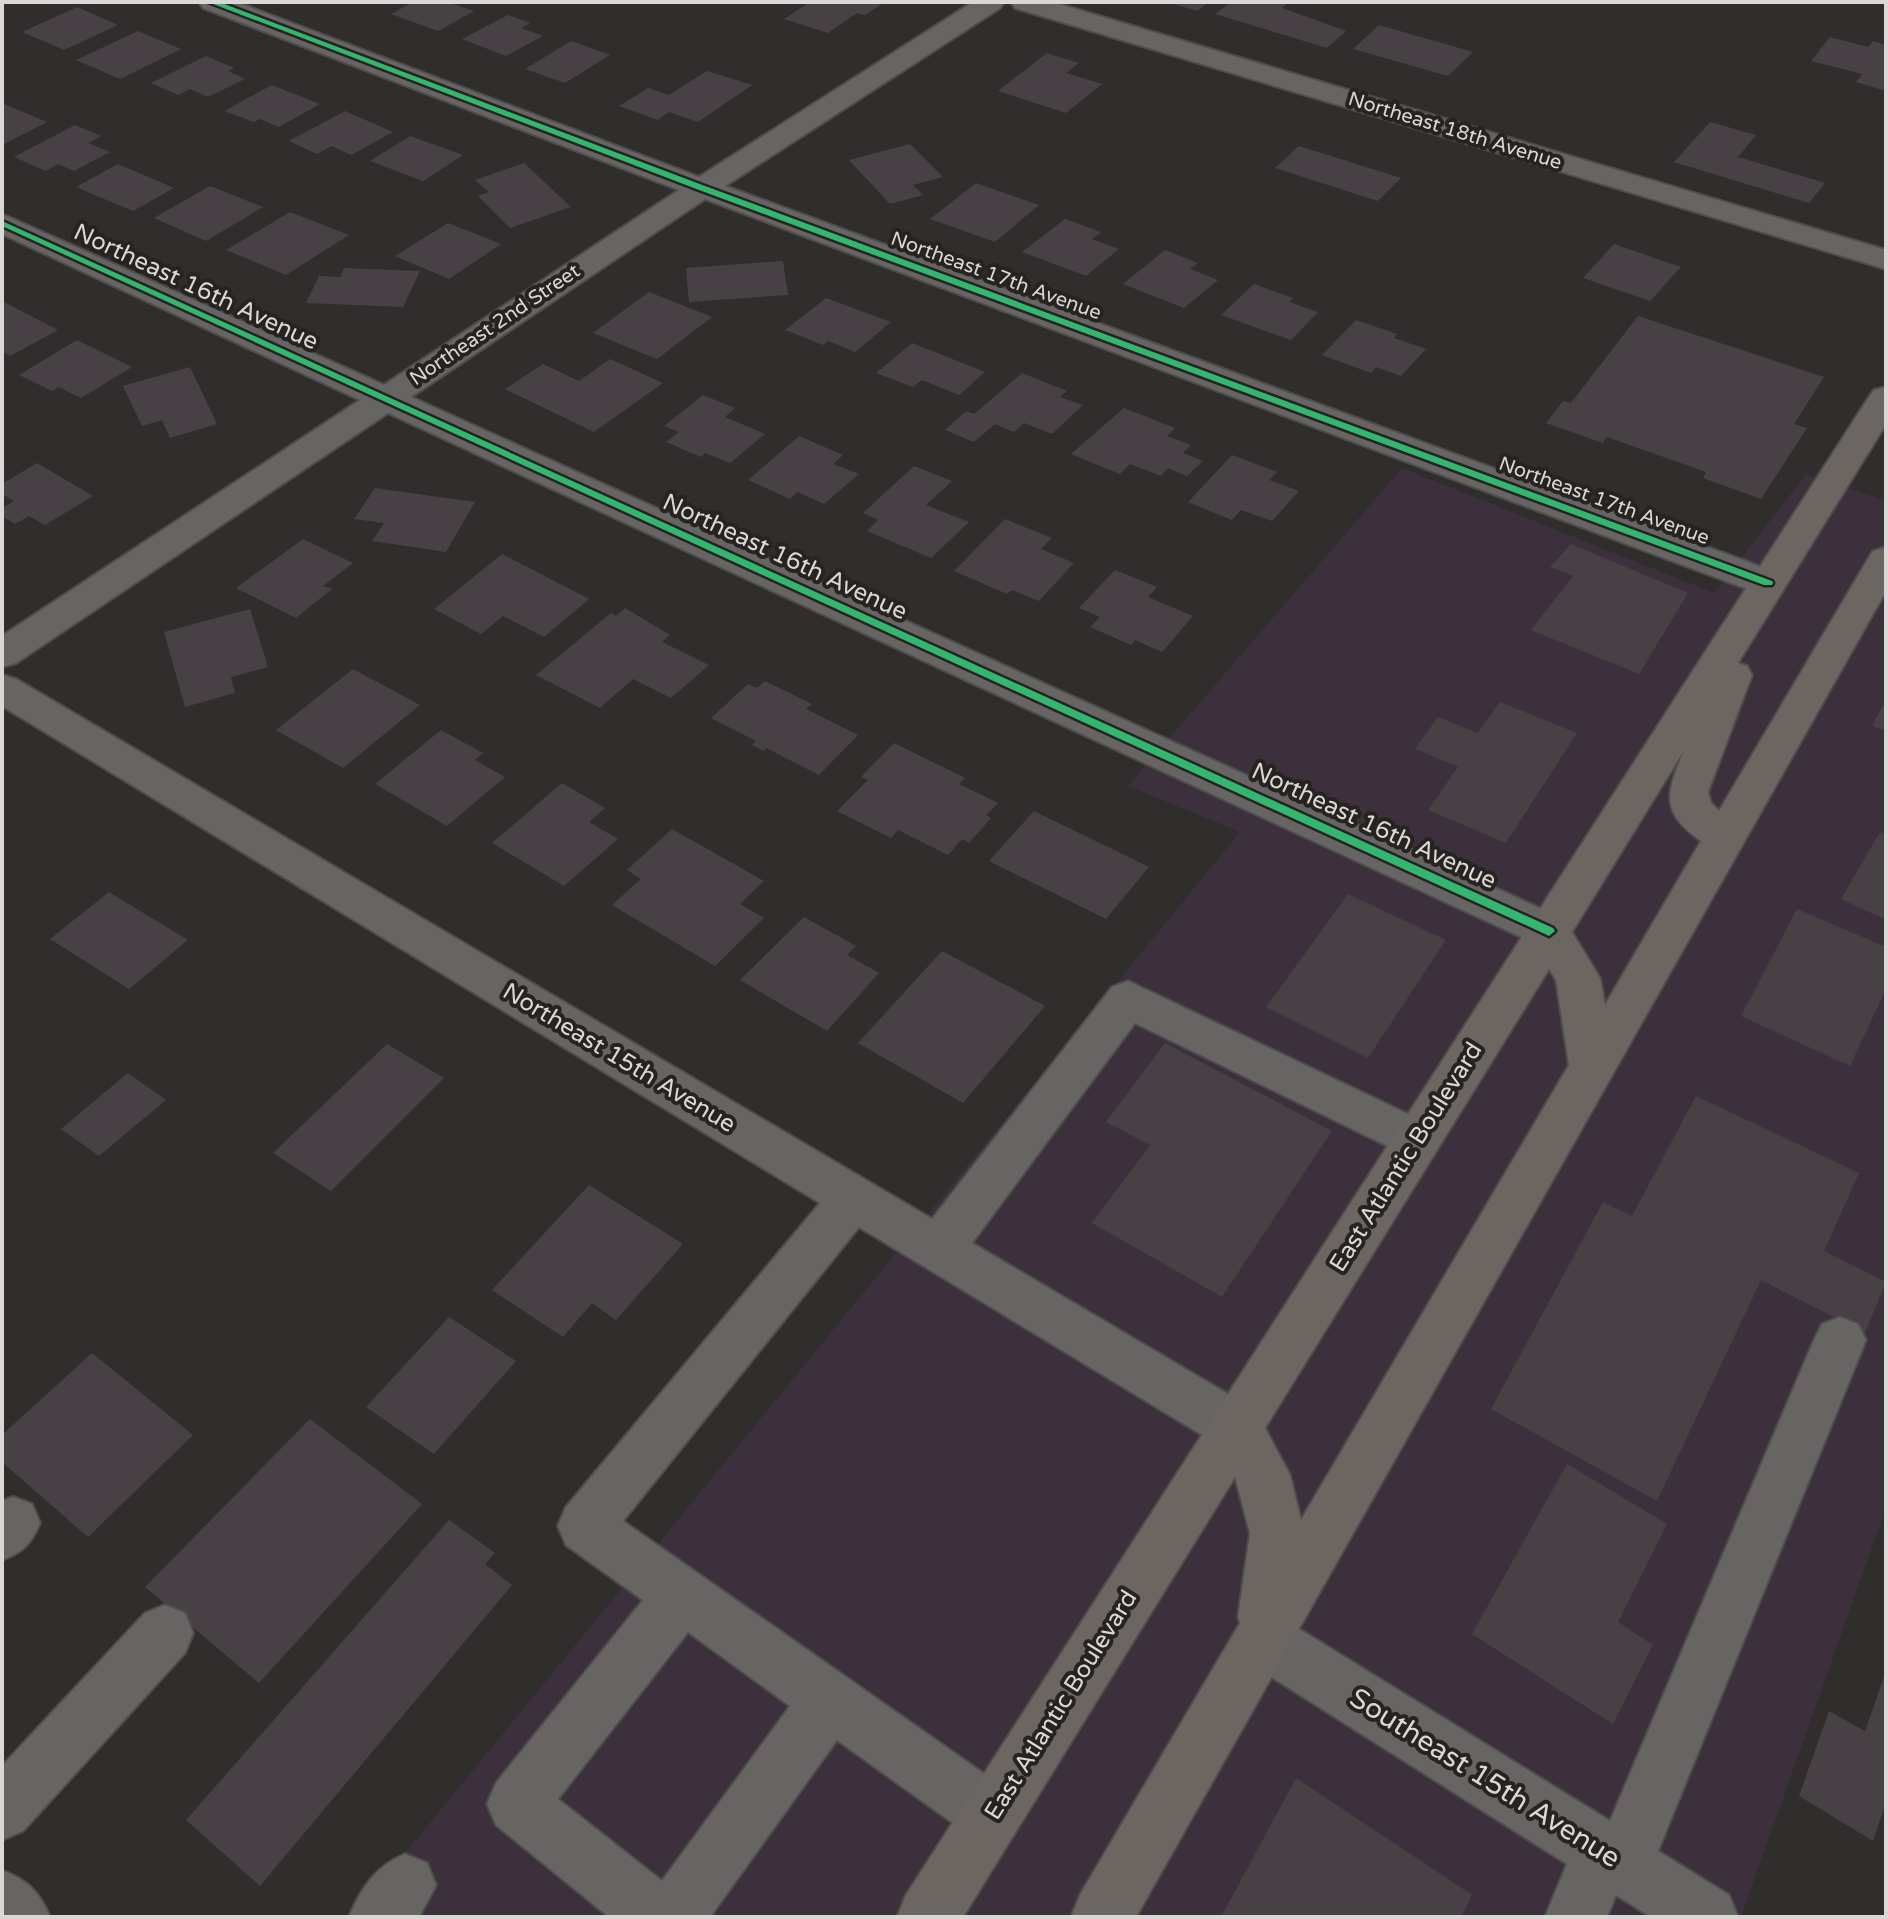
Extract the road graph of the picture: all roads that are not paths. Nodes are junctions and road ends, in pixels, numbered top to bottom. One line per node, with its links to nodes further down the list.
1 (212, 2): 4 (street, Northeast 17th Avenue)
2 (991, 2): 4 (street, Northeast 2nd Street)
3 (1024, 2): 6 (street, Northeast 18th Avenue)
4 (702, 188): 8 (street, Northeast 2nd Street); 10 (street, Northeast 17th Avenue)
5 (2, 223): 8 (street, Northeast 16th Avenue)
6 (1886, 260)
7 (1886, 397): 10 (main road, East Atlantic Boulevard)
8 (385, 398): 11 (street, Northeast 2nd Street); 14 (street, Northeast 16th Avenue)
9 (1886, 559): 13 (main road)
10 (1768, 583): 13 (main road); 14 (main road, East Atlantic Boulevard)
11 (2, 654)
12 (2, 688): 17 (street, Northeast 15th Avenue)
13 (1727, 838): 15 (main road)
14 (1549, 931): 15 (main road); 16 (main road, East Atlantic Boulevard)
15 (1593, 1069): 23 (main road)
16 (1416, 1140): 18 (street); 20 (main road, East Atlantic Boulevard)
17 (853, 1198): 18 (street, Northeast 15th Avenue); 21 (street)
18 (938, 1249): 20 (street, Northeast 15th Avenue)
19 (1840, 1340): 27 (street)
20 (1236, 1427): 23 (main road); 26 (main road, East Atlantic Boulevard)
21 (682, 1595): 24 (street); 30 (street)
22 (165, 1633): 25 (street)
23 (1263, 1639): 27 (street, Southeast 15th Avenue); 33 (main road)
24 (830, 1700): 26 (street); 31 (street)
25 (2, 1810)
26 (992, 1815): 32 (main road, East Atlantic Boulevard)
27 (1613, 1858): 34 (street); 35 (street, Southeast 15th Avenue)
28 (2, 1901): 29 (street)
29 (19, 1917)
30 (658, 1917)
31 (673, 1917)
32 (928, 1917)
33 (1102, 1917)
34 (1576, 1917)
35 (1707, 1917)

